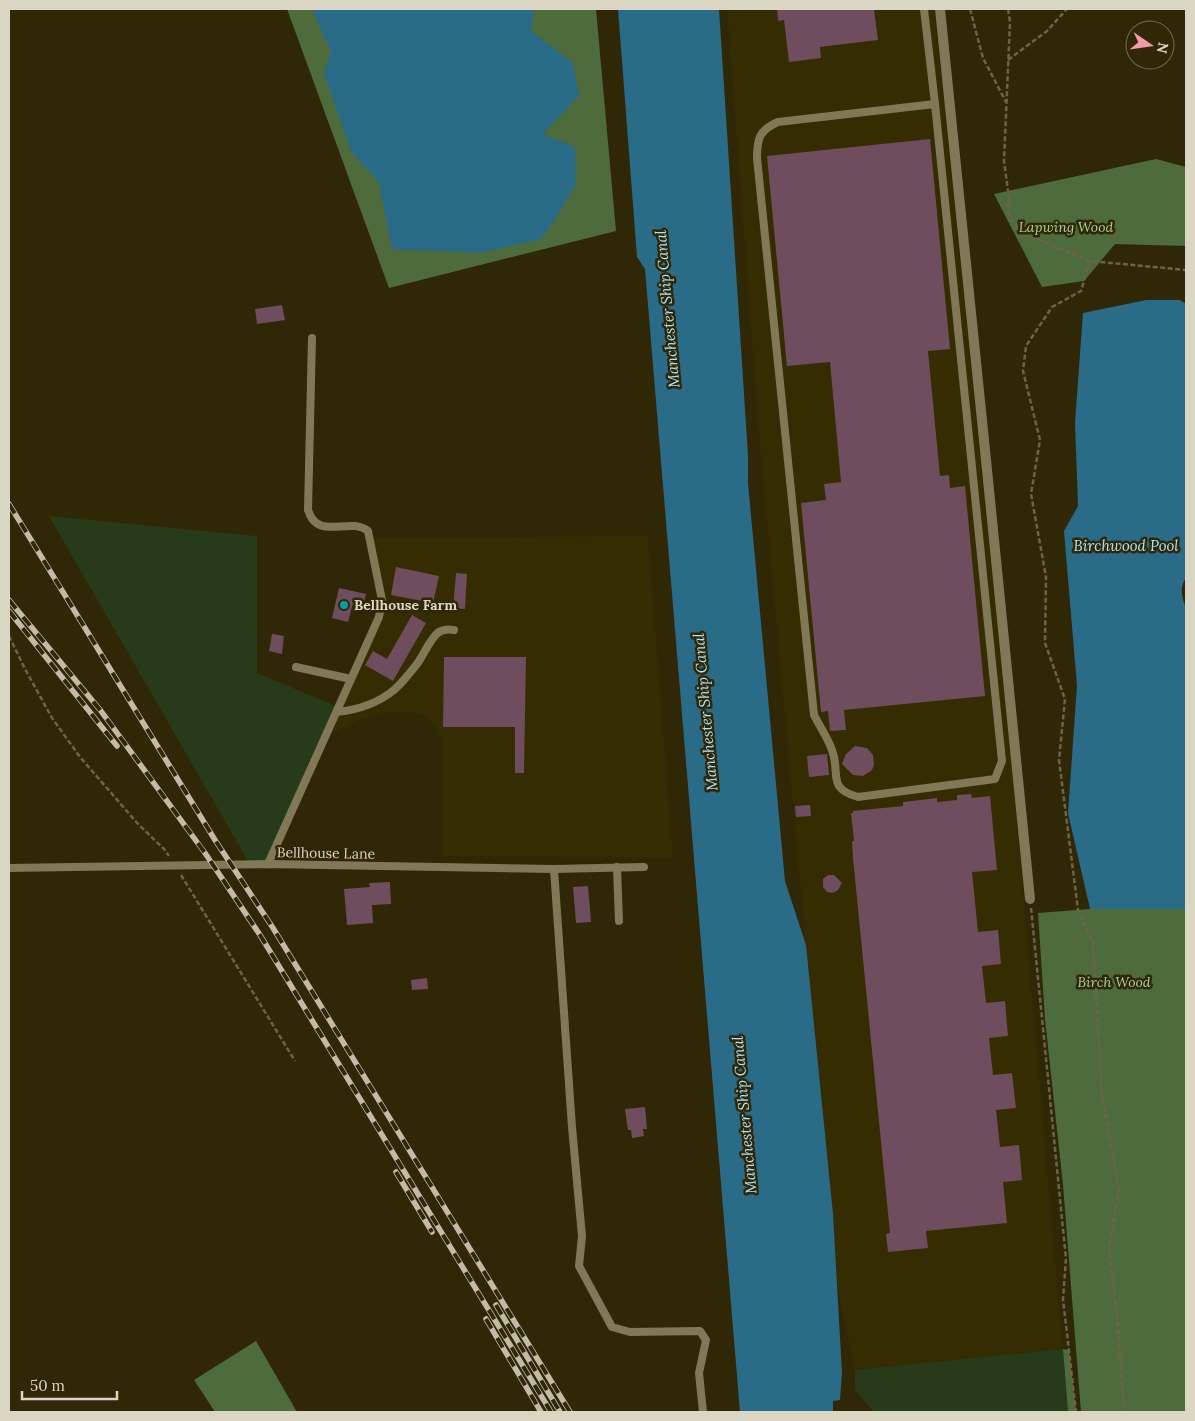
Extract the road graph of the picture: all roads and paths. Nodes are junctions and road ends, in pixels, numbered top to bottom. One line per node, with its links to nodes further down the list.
1 (924, 9): 8 (lane)
2 (940, 9): 23 (street)
3 (970, 9): 7 (path)
4 (1008, 9): 6 (path)
5 (1067, 9): 6 (path)
6 (1008, 61): 7 (path)
7 (1007, 103): 9 (path)
8 (936, 104): 8 (lane)
9 (1090, 261): 10 (path); 28 (path)
10 (1186, 270)
11 (312, 338): 15 (lane)
12 (454, 630): 16 (lane)
13 (9, 636): 18 (path)
14 (296, 668): 15 (lane)
15 (351, 679): 16 (lane)
16 (337, 712): 17 (lane)
17 (268, 864): 18 (lane, Bellhouse Lane); 22 (lane, Bellhouse Lane)
18 (175, 866): 21 (lane, Bellhouse Lane); 25 (path)
19 (617, 867): 20 (lane, Bellhouse Lane); 22 (lane, Bellhouse Lane); 24 (lane)
20 (644, 867)
21 (9, 868)
22 (554, 869): 26 (lane)
23 (1030, 899): 27 (path)
24 (619, 921)
25 (295, 1061)
26 (703, 1412)
27 (1076, 1412)
28 (1124, 1412)

